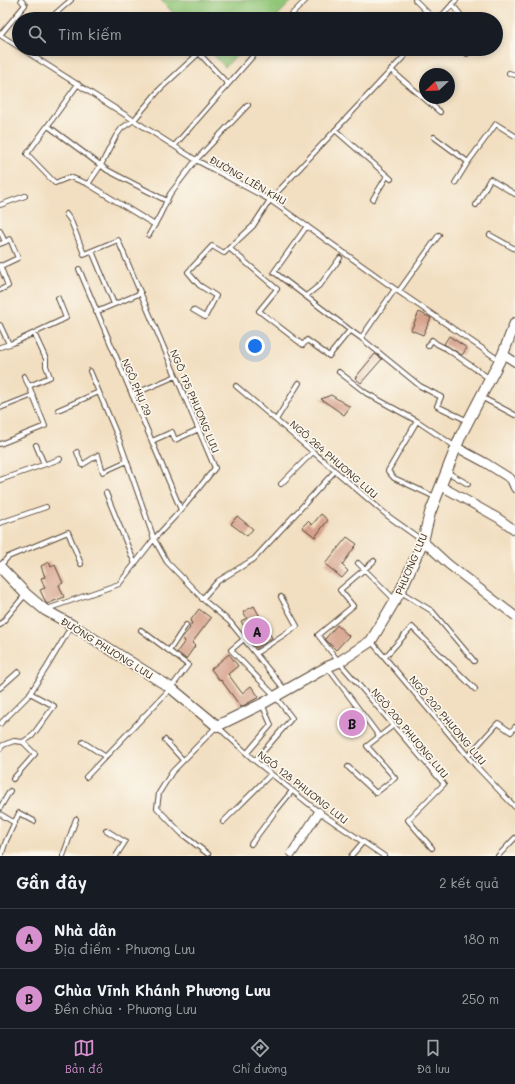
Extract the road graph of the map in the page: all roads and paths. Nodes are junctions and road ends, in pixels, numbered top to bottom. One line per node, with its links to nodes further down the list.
1 (21, 0): 7 (lane)
2 (72, 0): 8 (lane)
3 (306, 0): 9 (lane)
4 (415, 0): 10 (lane)
5 (456, 0): 6 (lane)
6 (452, 4): 11 (lane); 12 (lane)
7 (19, 12)
8 (57, 12)
9 (295, 12)
10 (430, 12)
11 (445, 12)
12 (458, 12)
13 (12, 21): 14 (lane)
14 (0, 35): 15 (lane)
15 (12, 43)
16 (33, 56): 24 (lane, ĐƯỜNG LIÊN KHU)
17 (196, 56): 28 (lane)
18 (202, 56): 25 (lane)
19 (253, 56): 25 (lane)
20 (404, 56): 21 (lane)
21 (391, 70): 27 (lane); 30 (lane)
22 (509, 73): 23 (lane)
23 (515, 75)
24 (78, 84): 28 (lane, ĐƯỜNG LIÊN KHU); 29 (lane)
25 (228, 84): 33 (lane)
26 (248, 105): 34 (lane)
27 (440, 112)
28 (134, 120): 33 (lane, ĐƯỜNG LIÊN KHU); 36 (lane)
29 (48, 126): 36 (lane); 40 (lane)
30 (336, 130): 37 (lane); 44 (lane)
31 (515, 136): 35 (lane)
32 (434, 137): 35 (lane)
33 (175, 145): 34 (lane, ĐƯỜNG LIÊN KHU)
34 (196, 160): 44 (lane, ĐƯỜNG LIÊN KHU); 45 (lane)
35 (468, 162): 39 (lane)
36 (101, 165): 40 (lane); 45 (lane)
37 (387, 176): 38 (lane); 43 (lane)
38 (391, 179)
39 (455, 183)
40 (88, 184): 49 (lane)
41 (515, 194): 47 (lane)
42 (26, 196): 46 (lane)
43 (373, 199)
44 (270, 200): 50 (lane, ĐƯỜNG LIÊN KHU); 56 (lane)
45 (167, 201): 49 (lane)
46 (0, 205)
47 (476, 205)
48 (66, 214): 58 (lane)
49 (154, 225): 52 (lane)
50 (307, 226): 63 (lane, ĐƯỜNG LIÊN KHU); 65 (lane)
51 (0, 231): 55 (lane)
52 (149, 235)
53 (439, 235): 63 (lane)
54 (490, 235): 57 (lane)
55 (2, 243): 60 (lane)
56 (230, 248): 68 (lane); 72 (lane)
57 (515, 249)
58 (92, 251): 64 (lane, NGÕ 175 PHƯƠNG LƯU); 67 (lane)
59 (340, 258): 65 (lane)
60 (0, 265): 62 (lane)
61 (79, 269): 69 (lane, NGÕ PHỤ 29)
62 (0, 290)
63 (397, 290): 74 (lane); 78 (lane, ĐƯỜNG LIÊN KHU)
64 (141, 293): 67 (lane); 83 (lane, NGÕ 175 PHƯƠNG LƯU)
65 (306, 296): 72 (lane)
66 (58, 298): 73 (lane)
67 (114, 304): 69 (lane)
68 (193, 310)
69 (96, 312): 90 (lane, NGÕ PHỤ 29)
70 (515, 323): 78 (street, PHƯƠNG LƯU)
71 (0, 325): 75 (lane)
72 (350, 330): 74 (lane)
73 (34, 333): 75 (lane); 86 (lane)
74 (361, 338): 97 (lane)
75 (8, 344): 77 (lane)
76 (428, 346): 84 (lane)
77 (0, 347)
78 (502, 357): 79 (street); 84 (street, PHƯƠNG LƯU)
79 (515, 362)
80 (90, 371): 88 (lane)
81 (339, 372): 96 (lane)
82 (24, 376): 86 (lane)
83 (176, 376): 90 (lane); 98 (lane, NGÕ 175 PHƯƠNG LƯU)
84 (490, 379): 91 (street, PHƯƠNG LƯU)
85 (299, 383): 95 (lane)
86 (29, 386): 89 (lane)
87 (236, 386): 95 (lane, NGÕ 264 PHƯƠNG LƯU)
88 (100, 392): 93 (lane); 106 (lane)
89 (33, 395): 92 (lane); 100 (lane)
90 (132, 395): 99 (lane, NGÕ PHỤ 29)
91 (481, 397): 94 (lane); 97 (street, PHƯƠNG LƯU)
92 (0, 408)
93 (58, 410)
94 (515, 415)
95 (276, 420): 104 (lane, NGÕ 264 PHƯƠNG LƯU)
96 (417, 421): 102 (lane); 116 (lane)
97 (469, 421): 102 (street, PHƯƠNG LƯU)
98 (199, 430): 99 (lane); 118 (lane, NGÕ 175 PHƯƠNG LƯU)
99 (152, 441): 118 (lane, NGÕ PHỤ 29)
100 (0, 444)
101 (36, 445): 107 (lane)
102 (456, 447): 109 (street, PHƯƠNG LƯU); 114 (street)
103 (77, 452): 106 (lane)
104 (313, 452): 108 (lane, NGÕ 264 PHƯƠNG LƯU); 111 (lane)
105 (60, 459): 107 (lane)
106 (127, 461): 121 (lane)
107 (44, 464): 110 (lane)
108 (335, 471): 122 (lane, NGÕ 264 PHƯƠNG LƯU); 132 (lane)
109 (446, 472): 112 (lane); 113 (street, PHƯƠNG LƯU)
110 (0, 480)
111 (281, 484)
112 (468, 484)
113 (441, 486): 116 (street, PHƯƠNG LƯU); 120 (street)
114 (515, 488)
115 (106, 493): 126 (lane)
116 (436, 498): 122 (street, PHƯƠNG LƯU)
117 (46, 507): 119 (lane)
118 (181, 510): 121 (lane, NGÕ 175 PHƯƠNG LƯU)
119 (0, 523)
120 (515, 530)
121 (154, 539): 126 (lane, NGÕ 175 PHƯƠNG LƯU); 132 (lane)
122 (423, 541): 130 (street, PHƯƠNG LƯU); 134 (street)
123 (374, 562): 128 (lane)
124 (358, 563): 128 (lane)
125 (81, 564): 127 (lane)
126 (135, 564): 133 (lane, NGÕ 175 PHƯƠNG LƯU)
127 (0, 566): 129 (street, ĐƯỜNG PHƯƠNG LƯU)
128 (364, 570): 130 (lane); 145 (lane, NGÕ 200 PHƯƠNG LƯU)
129 (26, 594): 133 (street, ĐƯỜNG PHƯƠNG LƯU); 136 (lane)
130 (398, 596): 140 (street, PHƯƠNG LƯU); 144 (lane)
131 (281, 597): 142 (lane)
132 (202, 599): 139 (lane)
133 (45, 610): 135 (street, ĐƯỜNG PHƯƠNG LƯU)
134 (515, 616)
135 (72, 624): 149 (street, ĐƯỜNG PHƯƠNG LƯU); 152 (lane)
136 (0, 625)
137 (186, 625): 141 (lane)
138 (141, 630): 141 (lane)
139 (244, 639): 142 (lane); 153 (lane)
140 (370, 641): 143 (lane, NGÕ 202 PHƯƠNG LƯU); 145 (street, PHƯƠNG LƯU)
141 (169, 651): 149 (lane)
142 (256, 653): 151 (lane)
143 (385, 658): 150 (lane); 165 (lane, NGÕ 202 PHƯƠNG LƯU)
144 (474, 661)
145 (340, 662): 146 (street, PHƯƠNG LƯU); 156 (lane, NGÕ 200 PHƯƠNG LƯU)
146 (327, 667): 151 (street, PHƯƠNG LƯU); 159 (lane)
147 (18, 672): 148 (lane)
148 (0, 688)
149 (171, 688): 157 (street, ĐƯỜNG PHƯƠNG LƯU); 166 (lane)
150 (475, 689)
151 (285, 690): 153 (street, PHƯƠNG LƯU)
152 (30, 693): 155 (lane); 161 (lane)
153 (275, 696): 154 (street, PHƯƠNG LƯU); 168 (lane)
154 (262, 704): 157 (street, PHƯƠNG LƯU); 164 (lane)
155 (0, 724)
156 (394, 725): 159 (lane); 187 (lane, NGÕ 200 PHƯƠNG LƯU)
157 (217, 726): 164 (lane, NGÕ 128 PHƯƠNG LƯU); 167 (lane)
158 (515, 727): 165 (lane)
159 (379, 736): 169 (lane)
160 (165, 740): 167 (lane)
161 (23, 742): 163 (lane); 172 (lane)
162 (83, 742): 166 (lane)
163 (0, 749)
164 (247, 753): 168 (lane, NGÕ 128 PHƯƠNG LƯU)
165 (468, 756): 175 (lane, NGÕ 202 PHƯƠNG LƯU)
166 (106, 757): 171 (lane)
167 (183, 760): 189 (lane)
168 (255, 760): 170 (lane, NGÕ 128 PHƯƠNG LƯU)
169 (348, 767)
170 (271, 774): 174 (lane, NGÕ 128 PHƯƠNG LƯU); 181 (lane)
171 (86, 777)
172 (13, 780)
173 (10, 791): 176 (lane)
174 (292, 791): 177 (lane, NGÕ 128 PHƯƠNG LƯU); 186 (lane)
175 (515, 807)
176 (0, 808)
177 (318, 812): 185 (lane, NGÕ 128 PHƯƠNG LƯU); 188 (street)
178 (0, 814): 182 (lane)
179 (76, 819): 191 (lane)
180 (34, 821): 182 (lane)
181 (223, 822)
182 (15, 823): 190 (lane)
183 (106, 830): 192 (lane)
184 (515, 838): 195 (lane)
185 (363, 842): 193 (lane); 194 (lane, NGÕ 128 PHƯƠNG LƯU)
186 (251, 844)
187 (432, 848)
188 (292, 853)
189 (208, 854)
190 (0, 856)
191 (63, 856)
192 (116, 856)
193 (351, 856)
194 (384, 856)
195 (498, 856)

